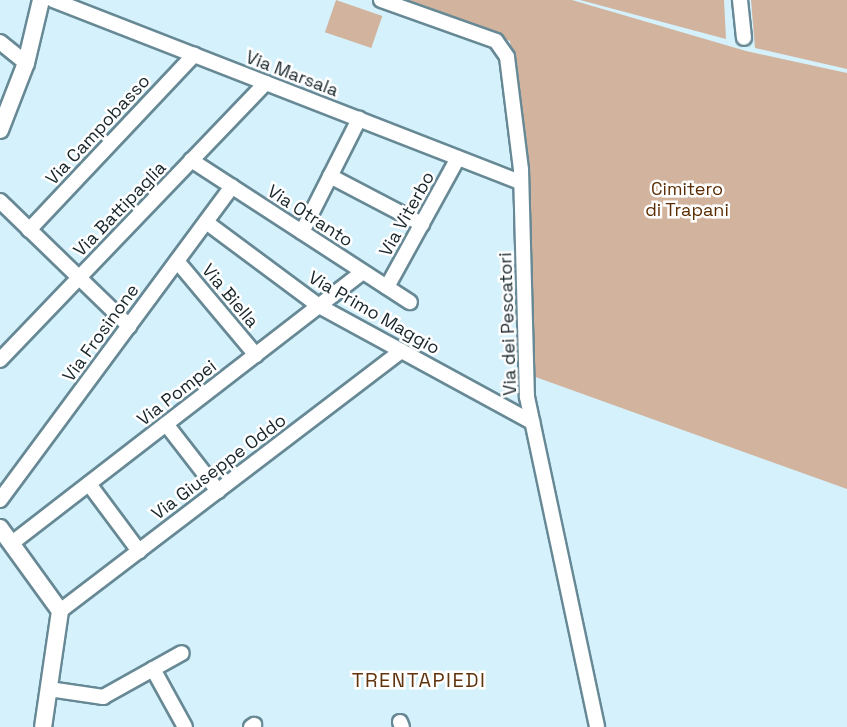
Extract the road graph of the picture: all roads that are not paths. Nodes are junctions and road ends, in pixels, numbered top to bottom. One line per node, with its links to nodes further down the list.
1 (41, 0): 8 (street)
2 (53, 0): 7 (street, Via Marsala)
3 (381, 0): 15 (street, Via dei Pescatori)
4 (740, 0): 5 (street)
5 (744, 38)
6 (0, 42): 8 (street)
7 (194, 55): 9 (street, Via Marsala); 20 (street, Via Campobasso)
8 (26, 63): 11 (street)
9 (266, 83): 10 (street, Via Marsala); 13 (street, Via Battipaglia)
10 (359, 119): 12 (street, Via Marsala); 14 (street)
11 (0, 130)
12 (458, 158): 15 (street, Via Marsala); 19 (street, Via Viterbo)
13 (191, 160): 16 (street, Via Otranto); 24 (street, Via Battipaglia)
14 (330, 176): 19 (street); 21 (street)
15 (518, 181): 32 (street, Via dei Pescatori)
16 (232, 187): 18 (street, Via Frosinone); 21 (street, Via Otranto)
17 (0, 201): 20 (street)
18 (206, 222): 22 (street, Via Frosinone); 27 (street, Via Primo Maggio)
19 (422, 224): 25 (street, Via Viterbo)
20 (29, 230): 24 (street)
21 (302, 232): 23 (street, Via Otranto)
22 (177, 261): 28 (street, Via Frosinone); 30 (street, Via Biella)
23 (363, 272): 25 (street, Via Otranto); 27 (street, Via Pompei)
24 (79, 278): 28 (street); 31 (street, Via Battipaglia)
25 (387, 287): 26 (street, Via Otranto)
26 (410, 302)
27 (319, 306): 29 (street, Via Primo Maggio); 30 (street, Via Pompei)
28 (129, 326): 36 (street, Via Frosinone)
29 (400, 351): 32 (street, Via Primo Maggio); 35 (street, Via Giuseppe Oddo)
30 (256, 355): 33 (street, Via Pompei)
31 (0, 360)
32 (532, 422): 46 (street, Via dei Pescatori)
33 (166, 424): 34 (street, Via Pompei); 35 (street)
34 (89, 484): 38 (street, Via Pompei); 39 (street)
35 (218, 491): 39 (street, Via Giuseppe Oddo)
36 (0, 500)
37 (0, 528): 38 (street)
38 (12, 543): 40 (street)
39 (139, 551): 40 (street, Via Giuseppe Oddo)
40 (60, 611): 43 (street)
41 (183, 653): 42 (street)
42 (153, 669): 43 (street); 45 (street)
43 (49, 689): 44 (street)
44 (43, 727)
45 (185, 727)
46 (597, 727)

